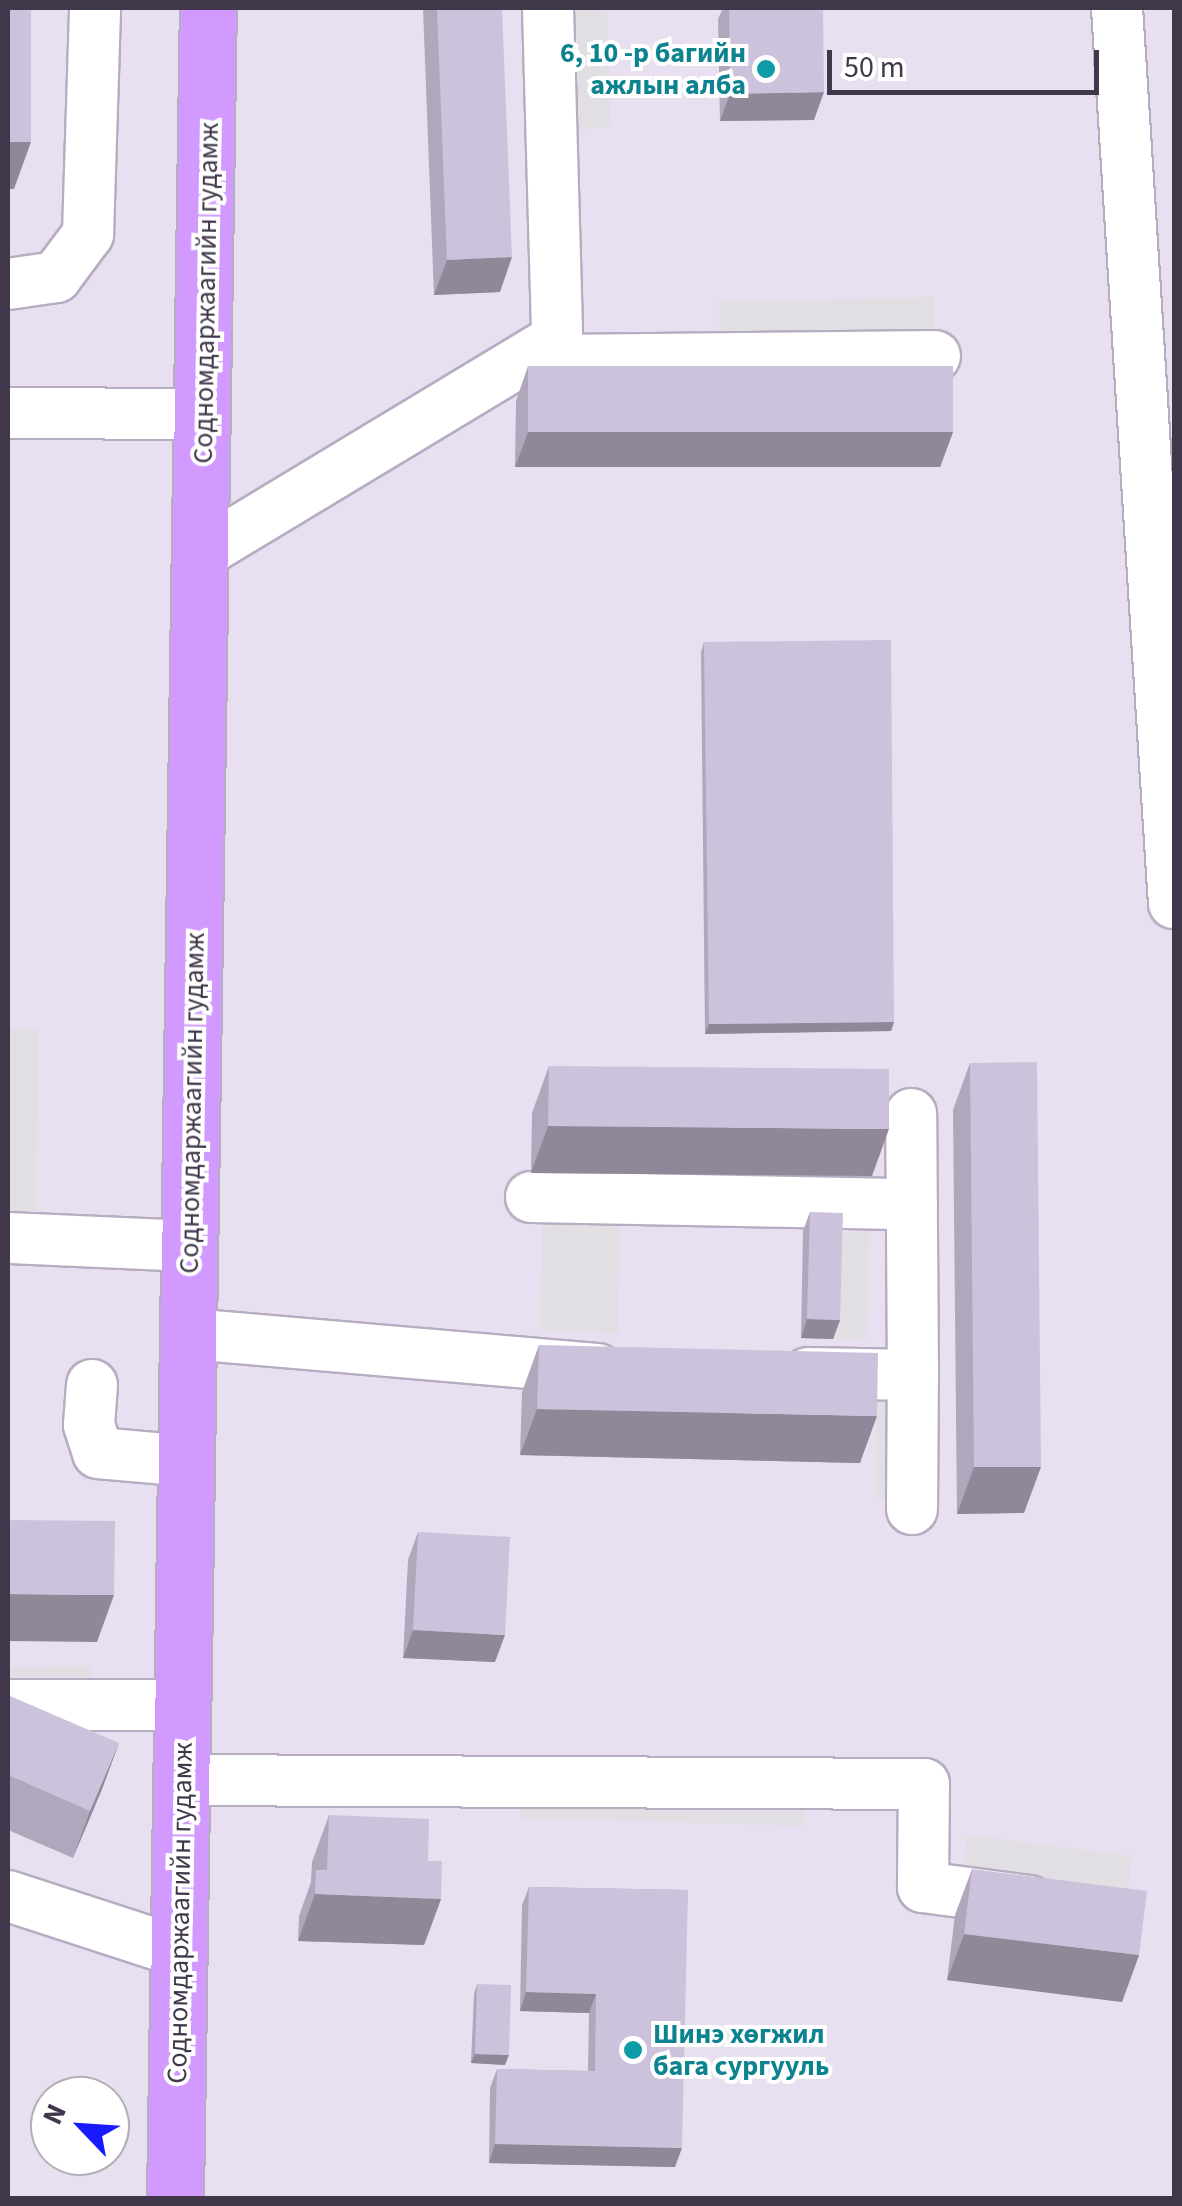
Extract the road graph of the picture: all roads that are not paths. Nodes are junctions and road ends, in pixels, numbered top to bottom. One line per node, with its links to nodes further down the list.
1 (95, 8): 5 (street)
2 (208, 8): 9 (main road, Содномдаржаагийн гудамж)
3 (548, 8): 6 (street)
4 (1117, 8): 11 (street)
5 (8, 284)
6 (557, 339): 7 (street); 10 (street)
7 (935, 356)
8 (8, 413): 9 (street)
9 (205, 414): 10 (main road, Содномдаржаагийн гудамж)
10 (204, 552): 16 (main road, Содномдаржаагийн гудамж)
11 (1174, 903)
12 (911, 1114): 14 (street)
13 (531, 1197): 14 (street)
14 (912, 1204): 20 (street)
15 (8, 1238): 16 (street)
16 (188, 1246): 17 (main road, Содномдаржаагийн гудамж)
17 (190, 1334): 18 (street); 22 (main road, Содномдаржаагийн гудамж)
18 (645, 1370)
19 (760, 1372): 20 (street)
20 (913, 1375): 23 (street)
21 (92, 1385): 22 (street)
22 (188, 1461): 25 (main road, Содномдаржаагийн гудамж)
23 (912, 1509)
24 (8, 1705): 25 (street)
25 (183, 1705): 26 (main road, Содномдаржаагийн гудамж)
26 (184, 1780): 28 (street); 31 (main road, Содномдаржаагийн гудамж)
27 (8, 1896): 29 (street)
28 (1069, 1906)
29 (64, 1914): 30 (street); 31 (street)
30 (8, 1922)
31 (180, 1952): 32 (main road, Содномдаржаагийн гудамж)
32 (175, 2198)

